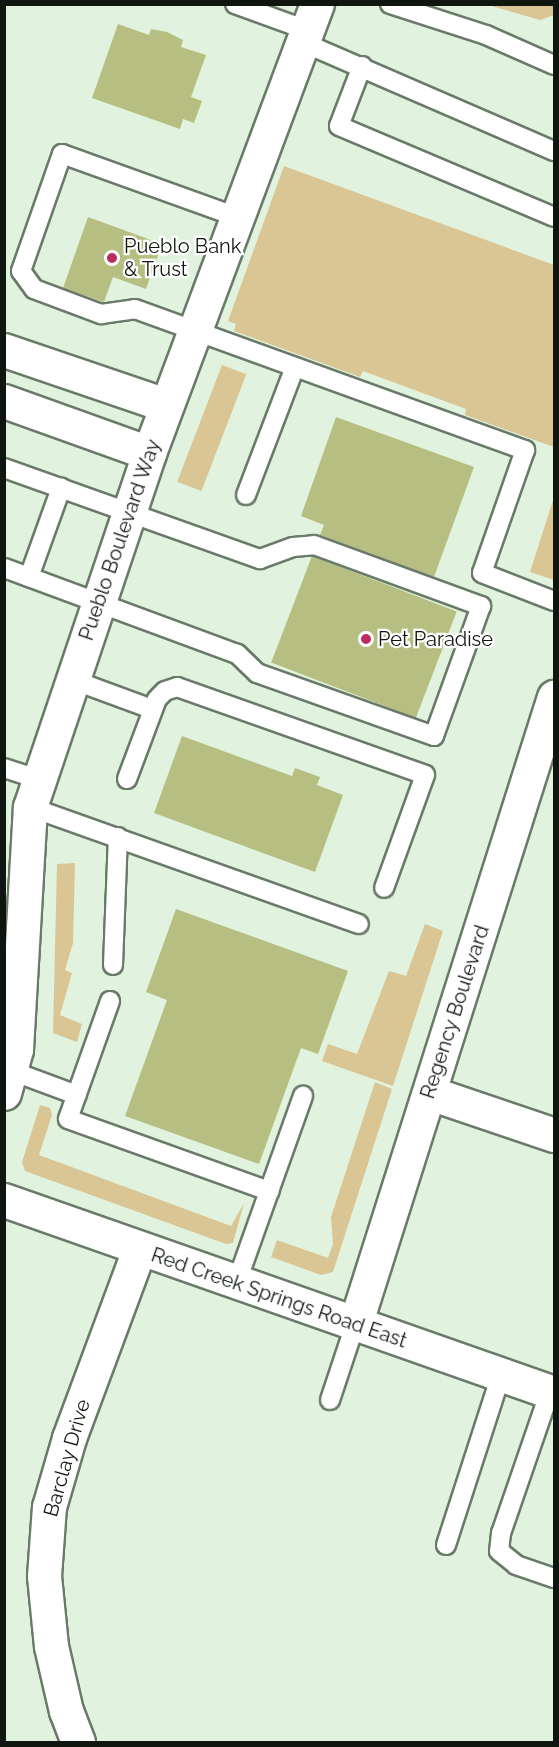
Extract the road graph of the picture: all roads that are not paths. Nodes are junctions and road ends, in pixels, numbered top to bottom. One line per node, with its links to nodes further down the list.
1 (235, 4): 3 (lane)
2 (390, 4): 4 (lane)
3 (309, 25): 5 (lane); 7 (street, Pueblo Boulevard Way)
4 (555, 65)
5 (362, 66): 6 (lane); 8 (lane)
6 (555, 151)
7 (237, 217): 9 (street, Pueblo Boulevard Way); 9 (lane)
8 (555, 217)
9 (194, 330): 11 (lane); 13 (street, Pueblo Boulevard Way)
10 (4, 350): 13 (street)
11 (295, 367): 17 (lane); 21 (lane)
12 (4, 401): 14 (street)
13 (166, 405): 14 (street, Pueblo Boulevard Way)
14 (149, 453): 18 (street, Pueblo Boulevard Way)
15 (4, 468): 16 (lane)
16 (61, 488): 18 (lane); 20 (lane)
17 (246, 495)
18 (130, 512): 22 (street, Pueblo Boulevard Way); 22 (lane)
19 (4, 568): 20 (lane)
20 (29, 577): 22 (lane)
21 (555, 601)
22 (99, 603): 23 (street, Pueblo Boulevard Way)
23 (73, 680): 25 (lane); 29 (street, Pueblo Boulevard Way)
24 (555, 697): 26 (street, Regency Boulevard)
25 (152, 709): 28 (lane); 31 (lane)
26 (547, 745): 37 (street, Regency Boulevard)
27 (4, 768): 29 (lane)
28 (127, 779)
29 (35, 793): 30 (lane); 34 (street, Pueblo Boulevard Way)
30 (118, 837): 32 (lane); 33 (lane)
31 (384, 888)
32 (359, 924)
33 (113, 965)
34 (13, 975): 36 (street, Pueblo Boulevard Way)
35 (110, 1001): 38 (lane)
36 (8, 1082): 38 (lane)
37 (430, 1093): 40 (street); 45 (street, Regency Boulevard)
38 (77, 1095): 41 (lane)
39 (303, 1096): 41 (lane)
40 (555, 1135)
41 (269, 1191): 44 (lane)
42 (4, 1200): 43 (street, Red Creek Springs Road East)
43 (139, 1250): 44 (street, Red Creek Springs Road East); 51 (street, Barclay Drive)
44 (236, 1284): 45 (street, Red Creek Springs Road East)
45 (355, 1326): 46 (street, Red Creek Springs Road East); 48 (lane)
46 (501, 1375): 47 (street, Red Creek Springs Road East); 49 (lane)
47 (552, 1392): 50 (lane)
48 (330, 1400)
49 (446, 1545)
50 (555, 1578)
51 (78, 1743)

